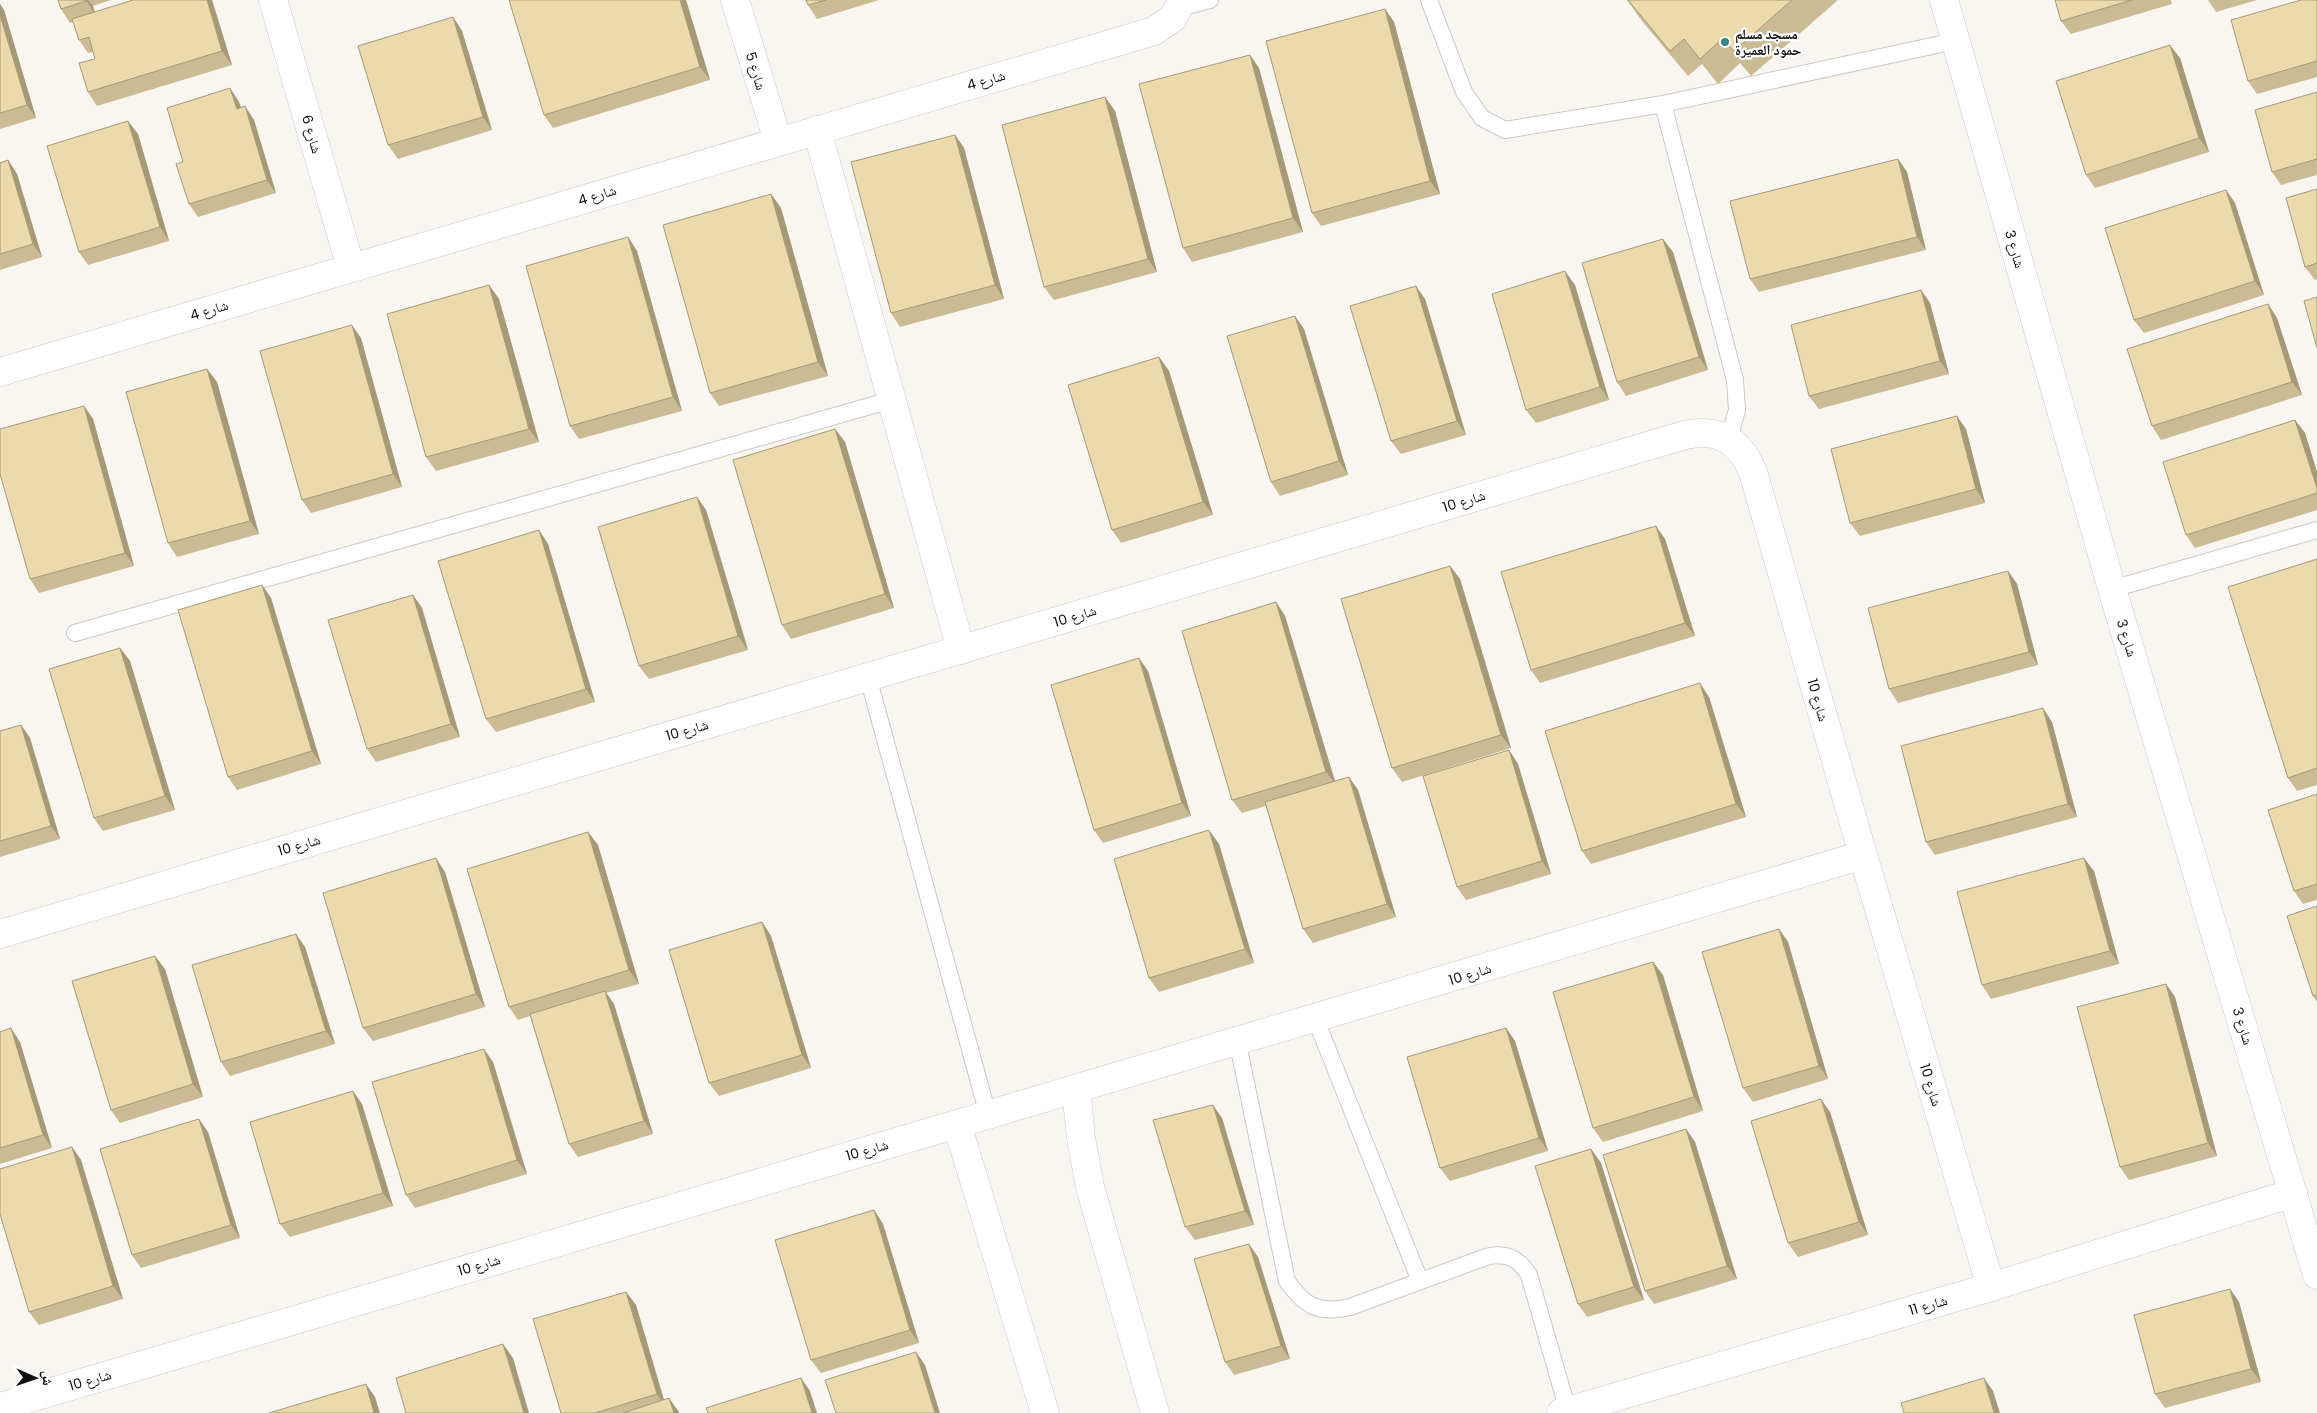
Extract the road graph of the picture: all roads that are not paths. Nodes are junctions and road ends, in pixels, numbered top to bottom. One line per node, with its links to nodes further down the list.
1 (273, 0): 11 (street, شارع 6)
2 (735, 0): 10 (street, شارع 5)
3 (1210, 0): 6 (lane)
4 (1429, 0): 8 (lane)
5 (1944, 0): 7 (street, شارع 3)
6 (1180, 4): 9 (street, شارع 4)
7 (1955, 41): 8 (lane); 16 (street, شارع 3)
8 (1664, 104): 14 (lane)
9 (817, 130): 10 (street, شارع 4); 13 (street)
10 (778, 141): 11 (street, شارع 4)
11 (351, 268): 12 (street, شارع 4)
12 (0, 372)
13 (891, 400): 17 (lane); 18 (street)
14 (1729, 439): 18 (street, شارع 10); 20 (street, شارع 10)
15 (2317, 530): 16 (lane)
16 (2112, 588): 27 (street, شارع 3)
17 (75, 633)
18 (961, 650): 19 (street, شارع 10)
19 (868, 677): 21 (street, شارع 10); 25 (lane)
20 (1863, 855): 22 (street, شارع 10); 30 (street, شارع 10)
21 (0, 934)
22 (1316, 1020): 23 (street, شارع 10); 29 (lane)
23 (1238, 1044): 24 (street, شارع 10); 29 (lane)
24 (1076, 1089): 25 (street, شارع 10); 34 (street)
25 (988, 1115): 26 (street, شارع 10)
26 (957, 1124): 31 (street, شارع 10); 33 (street)
27 (2293, 1193): 28 (street, شارع 3); 30 (street, شارع 11)
28 (2317, 1274)
29 (1420, 1281): 32 (lane)
30 (1991, 1287): 32 (street, شارع 11)
31 (0, 1407)
32 (1564, 1412)
33 (1045, 1413)
34 (1155, 1413)

